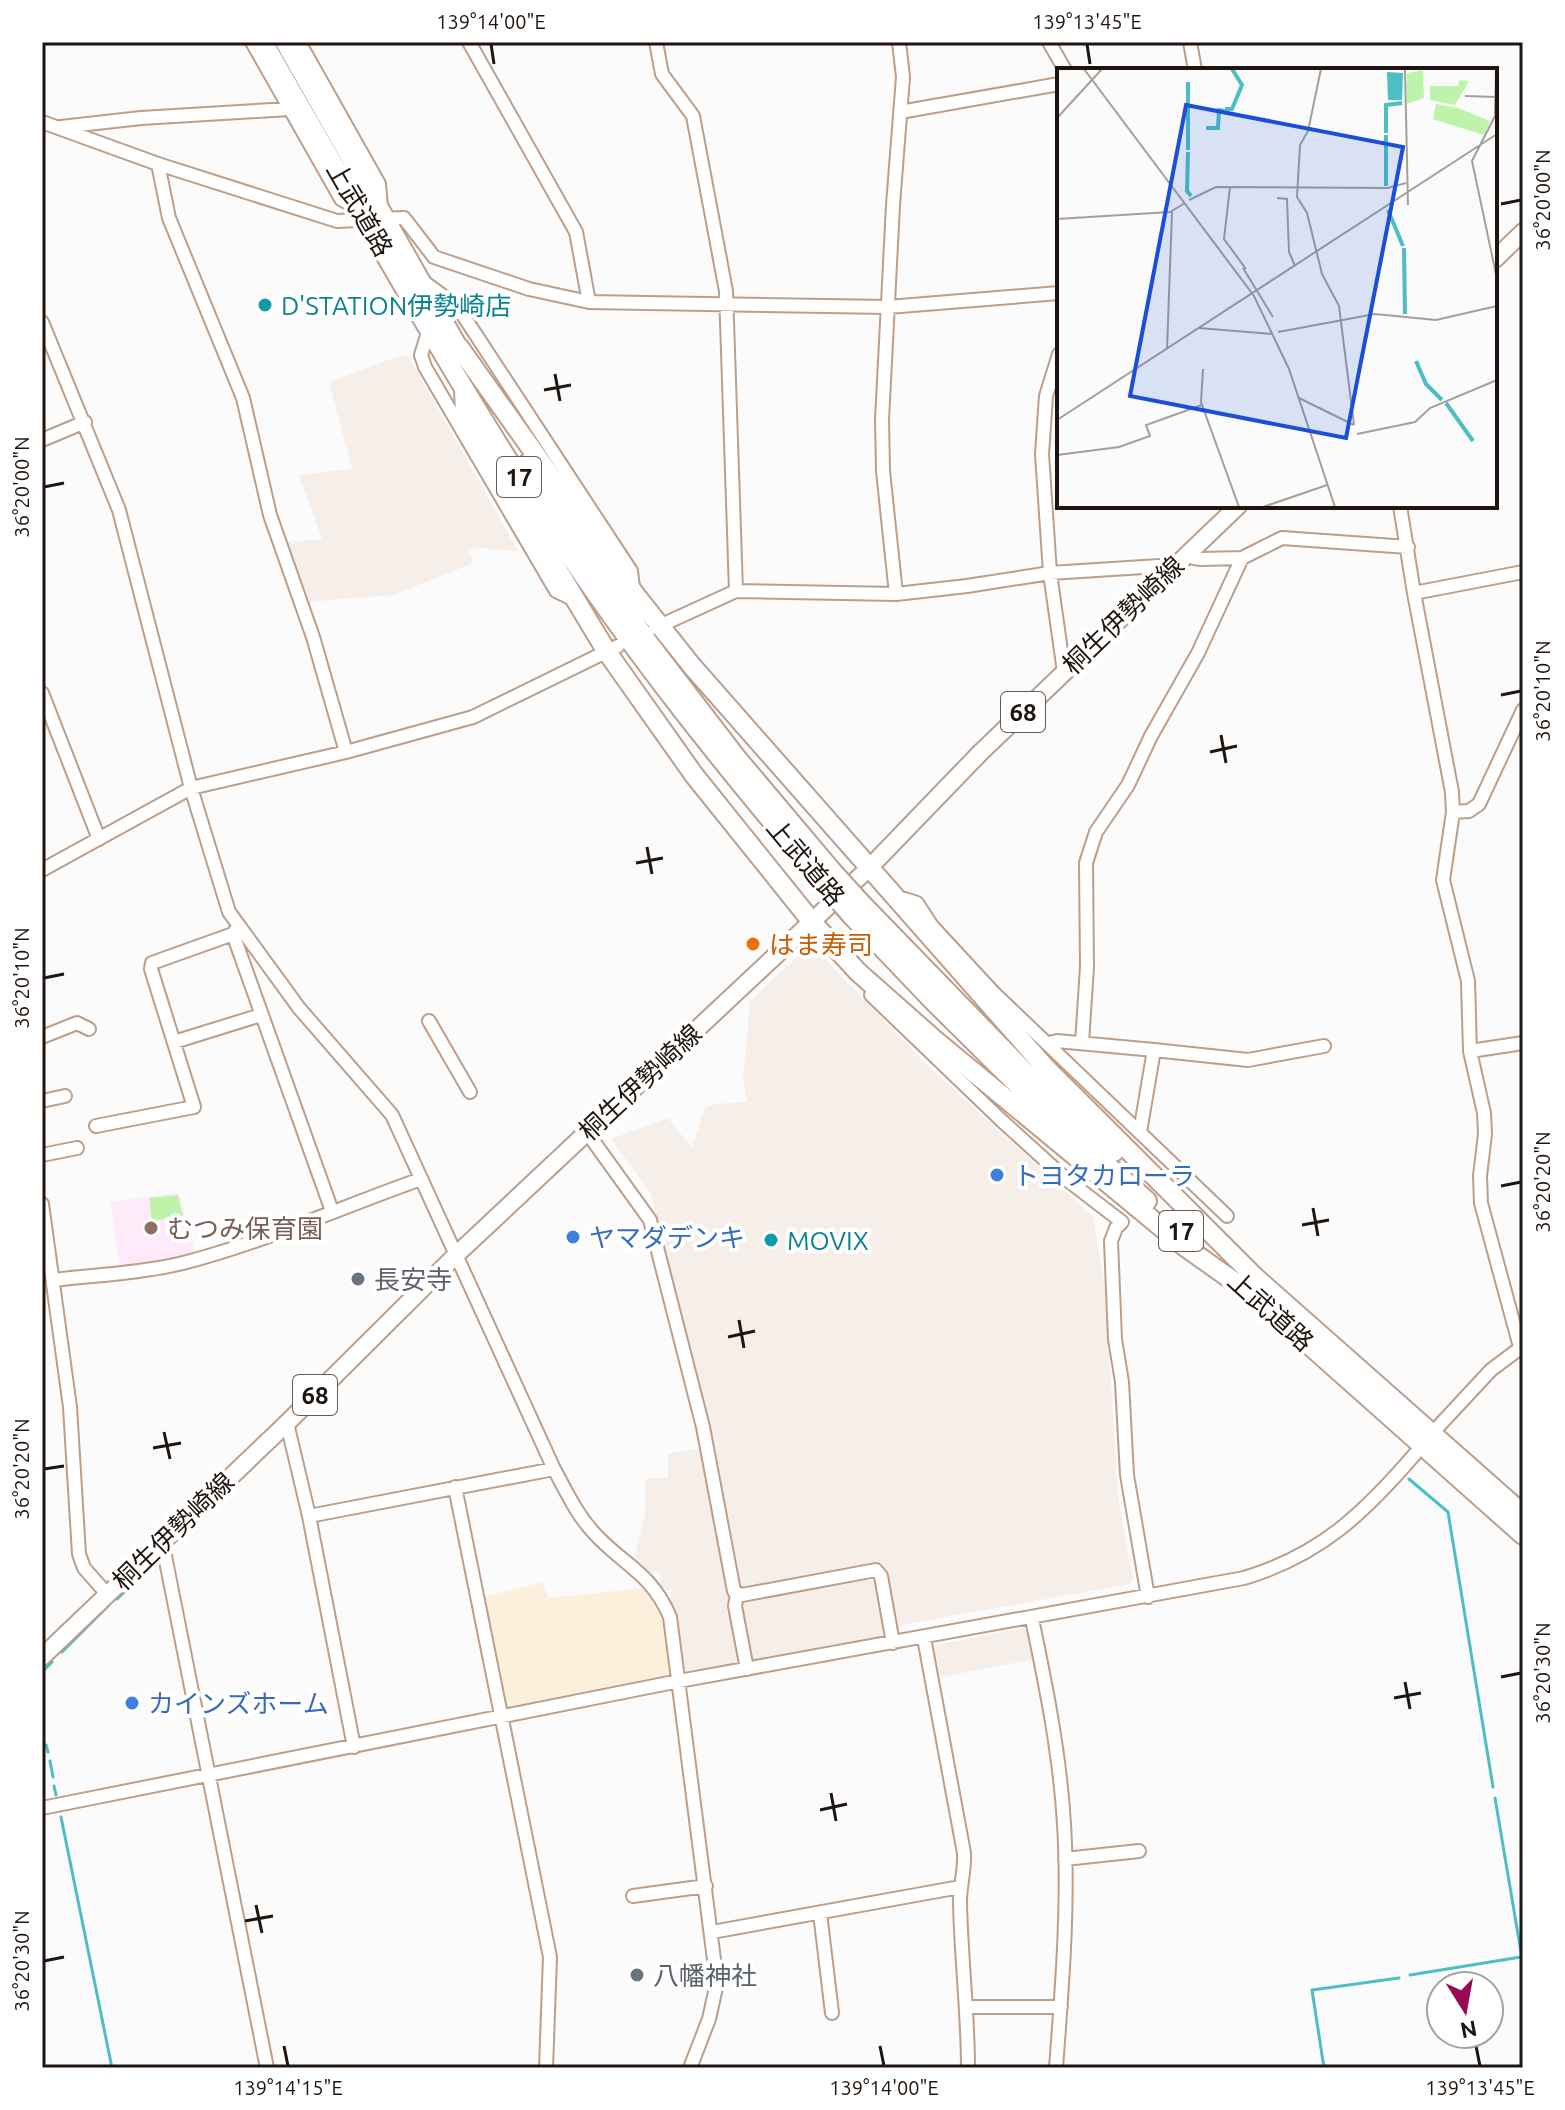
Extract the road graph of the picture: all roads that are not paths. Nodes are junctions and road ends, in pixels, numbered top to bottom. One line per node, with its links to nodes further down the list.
1 (252, 42): 14 (street)
2 (263, 42): 19 (highway, 上武道路 / 17)
3 (469, 42): 24 (street)
4 (656, 42): 25 (street)
5 (899, 42): 15 (street)
6 (1049, 42): 10 (street)
7 (1190, 42): 11 (street)
8 (300, 44): 9 (street); 12 (highway, 上武道路 / 17)
9 (310, 61): 12 (street); 19 (street)
10 (1064, 68)
11 (1195, 68)
12 (307, 82): 19 (highway, 上武道路 / 17)
13 (1057, 84): 15 (street)
14 (289, 109): 17 (street); 19 (street)
15 (900, 112): 26 (street)
16 (42, 122): 17 (street)
17 (58, 128): 18 (street)
18 (158, 164): 19 (street); 52 (street)
19 (373, 214): 22 (highway, 上武道路 / 17); 24 (street); 28 (highway, 上武道路 / 17)
20 (1523, 232): 21 (main road)
21 (1497, 257)
22 (421, 280): 29 (highway, 上武道路 / 17); 43 (street)
23 (1057, 293): 26 (street)
24 (589, 302): 25 (street)
25 (727, 302): 26 (street); 42 (street)
26 (888, 307): 45 (street)
27 (42, 322): 32 (street)
28 (429, 329): 31 (highway, 上武道路 / 17); 46 (street)
29 (459, 347): 43 (highway); 58 (highway, 上武道路 / 17)
30 (1057, 360): 41 (street)
31 (464, 389): 46 (highway); 58 (highway, 上武道路 / 17)
32 (85, 422): 33 (street); 53 (street)
33 (42, 440)
34 (1236, 508): 37 (main road, 桐生伊勢崎線 / 68)
35 (1400, 508): 36 (street)
36 (1408, 547): 38 (street); 44 (street)
37 (1188, 552): 38 (street); 39 (main road, 桐生伊勢崎線 / 68)
38 (1242, 558): 69 (street)
39 (1172, 568): 41 (street); 49 (main road, 桐生伊勢崎線 / 68)
40 (1523, 572): 44 (street)
41 (1050, 573): 45 (street); 49 (street)
42 (736, 591): 45 (street); 47 (street)
43 (634, 593): 47 (highway)
44 (1414, 593): 54 (street)
45 (896, 594)
46 (576, 601): 48 (highway)
47 (656, 628): 56 (highway)
48 (613, 649): 52 (street); 60 (highway)
49 (1064, 672): 56 (main road, 桐生伊勢崎線 / 68)
50 (42, 693): 55 (street)
51 (1523, 710): 54 (street)
52 (346, 752): 53 (street)
53 (191, 788): 55 (street); 61 (street)
54 (1453, 812): 73 (street)
55 (99, 839): 57 (street)
56 (870, 867): 59 (highway); 60 (main road, 桐生伊勢崎線 / 68)
57 (42, 870)
58 (826, 876): 88 (highway, 上武道路 / 17, bridge)
59 (898, 902): 68 (street); 88 (highway)
60 (812, 922): 62 (highway); 78 (main road, 桐生伊勢崎線 / 68)
61 (236, 930): 63 (street); 67 (street); 82 (street)
62 (858, 972): 88 (highway); 101 (street)
63 (261, 1015): 67 (street); 84 (street)
64 (429, 1021): 74 (street)
65 (89, 1029): 66 (street)
66 (42, 1037)
67 (174, 1042): 77 (street)
68 (1049, 1043): 69 (street); 79 (street)
69 (1082, 1043): 72 (street)
70 (1523, 1043): 73 (street)
71 (1324, 1046): 72 (street)
72 (1154, 1050): 79 (street)
73 (1470, 1051): 89 (street)
74 (470, 1092)
75 (65, 1096): 76 (street)
76 (42, 1101)
77 (96, 1126)
78 (586, 1131): 86 (main road, 桐生伊勢崎線 / 68); 100 (street)
79 (1140, 1132): 85 (street)
80 (77, 1148): 81 (street)
81 (42, 1155)
82 (421, 1179): 84 (street); 86 (street)
83 (42, 1204): 87 (street)
84 (332, 1211): 87 (street)
85 (1227, 1216)
86 (455, 1256): 90 (main road, 桐生伊勢崎線 / 68); 93 (street)
87 (54, 1280): 99 (street)
88 (1254, 1287): 95 (highway, 上武道路 / 17); 97 (highway, 上武道路 / 17)
89 (1521, 1346): 91 (street)
90 (287, 1423): 96 (street); 98 (main road, 桐生伊勢崎線 / 68)
91 (1437, 1428)
92 (1415, 1454): 101 (street)
93 (554, 1469): 94 (street); 107 (street)
94 (455, 1487): 96 (street); 108 (street)
95 (1523, 1514)
96 (309, 1516): 109 (street)
97 (1523, 1535)
98 (158, 1544): 99 (main road, 桐生伊勢崎線 / 68); 110 (street)
99 (107, 1594): 105 (main road, 桐生伊勢崎線 / 68)
100 (737, 1594): 104 (street); 106 (street)
101 (1148, 1597): 102 (street)
102 (1032, 1619): 103 (street); 113 (street)
103 (924, 1638): 104 (street); 115 (street)
104 (893, 1643): 106 (street)
105 (42, 1657)
106 (747, 1669): 107 (street)
107 (679, 1681): 108 (street); 114 (street)
108 (501, 1719): 109 (street); 123 (street)
109 (354, 1747): 110 (street)
110 (209, 1774): 111 (street); 122 (street)
111 (42, 1808)
112 (1139, 1851): 113 (street)
113 (1065, 1859): 120 (street)
114 (706, 1886): 116 (street); 118 (street)
115 (960, 1887): 117 (street); 119 (street)
116 (633, 1896)
117 (820, 1913): 118 (street); 121 (street)
118 (712, 1932): 124 (street)
119 (967, 2007): 120 (street); 125 (street)
120 (1061, 2007): 126 (street)
121 (832, 2013)
122 (267, 2068)
123 (546, 2068)
124 (690, 2068)
125 (968, 2068)
126 (1056, 2068)

